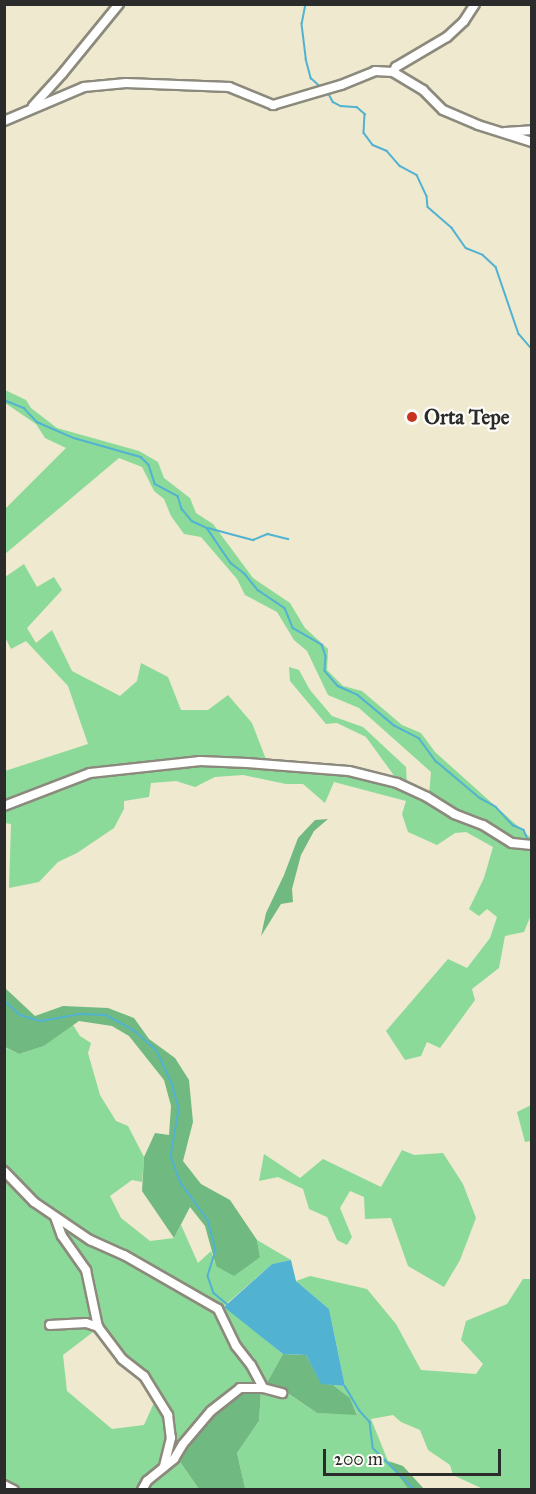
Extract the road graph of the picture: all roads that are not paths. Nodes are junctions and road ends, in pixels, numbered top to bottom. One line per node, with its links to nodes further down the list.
1 (119, 4): 4 (street)
2 (475, 4): 3 (street)
3 (393, 72): 4 (street); 7 (street)
4 (29, 110): 5 (street)
5 (4, 121)
6 (531, 130): 7 (street)
7 (504, 132): 8 (street)
8 (531, 142)
9 (4, 806): 10 (street)
10 (531, 845)
11 (4, 1171): 12 (street)
12 (56, 1217): 14 (street); 15 (street)
13 (50, 1325): 14 (street)
14 (98, 1327): 17 (street)
15 (263, 1388): 16 (street); 17 (street)
16 (282, 1393)
17 (164, 1467): 20 (street)
18 (4, 1485): 19 (street)
19 (14, 1490)
20 (142, 1490)

